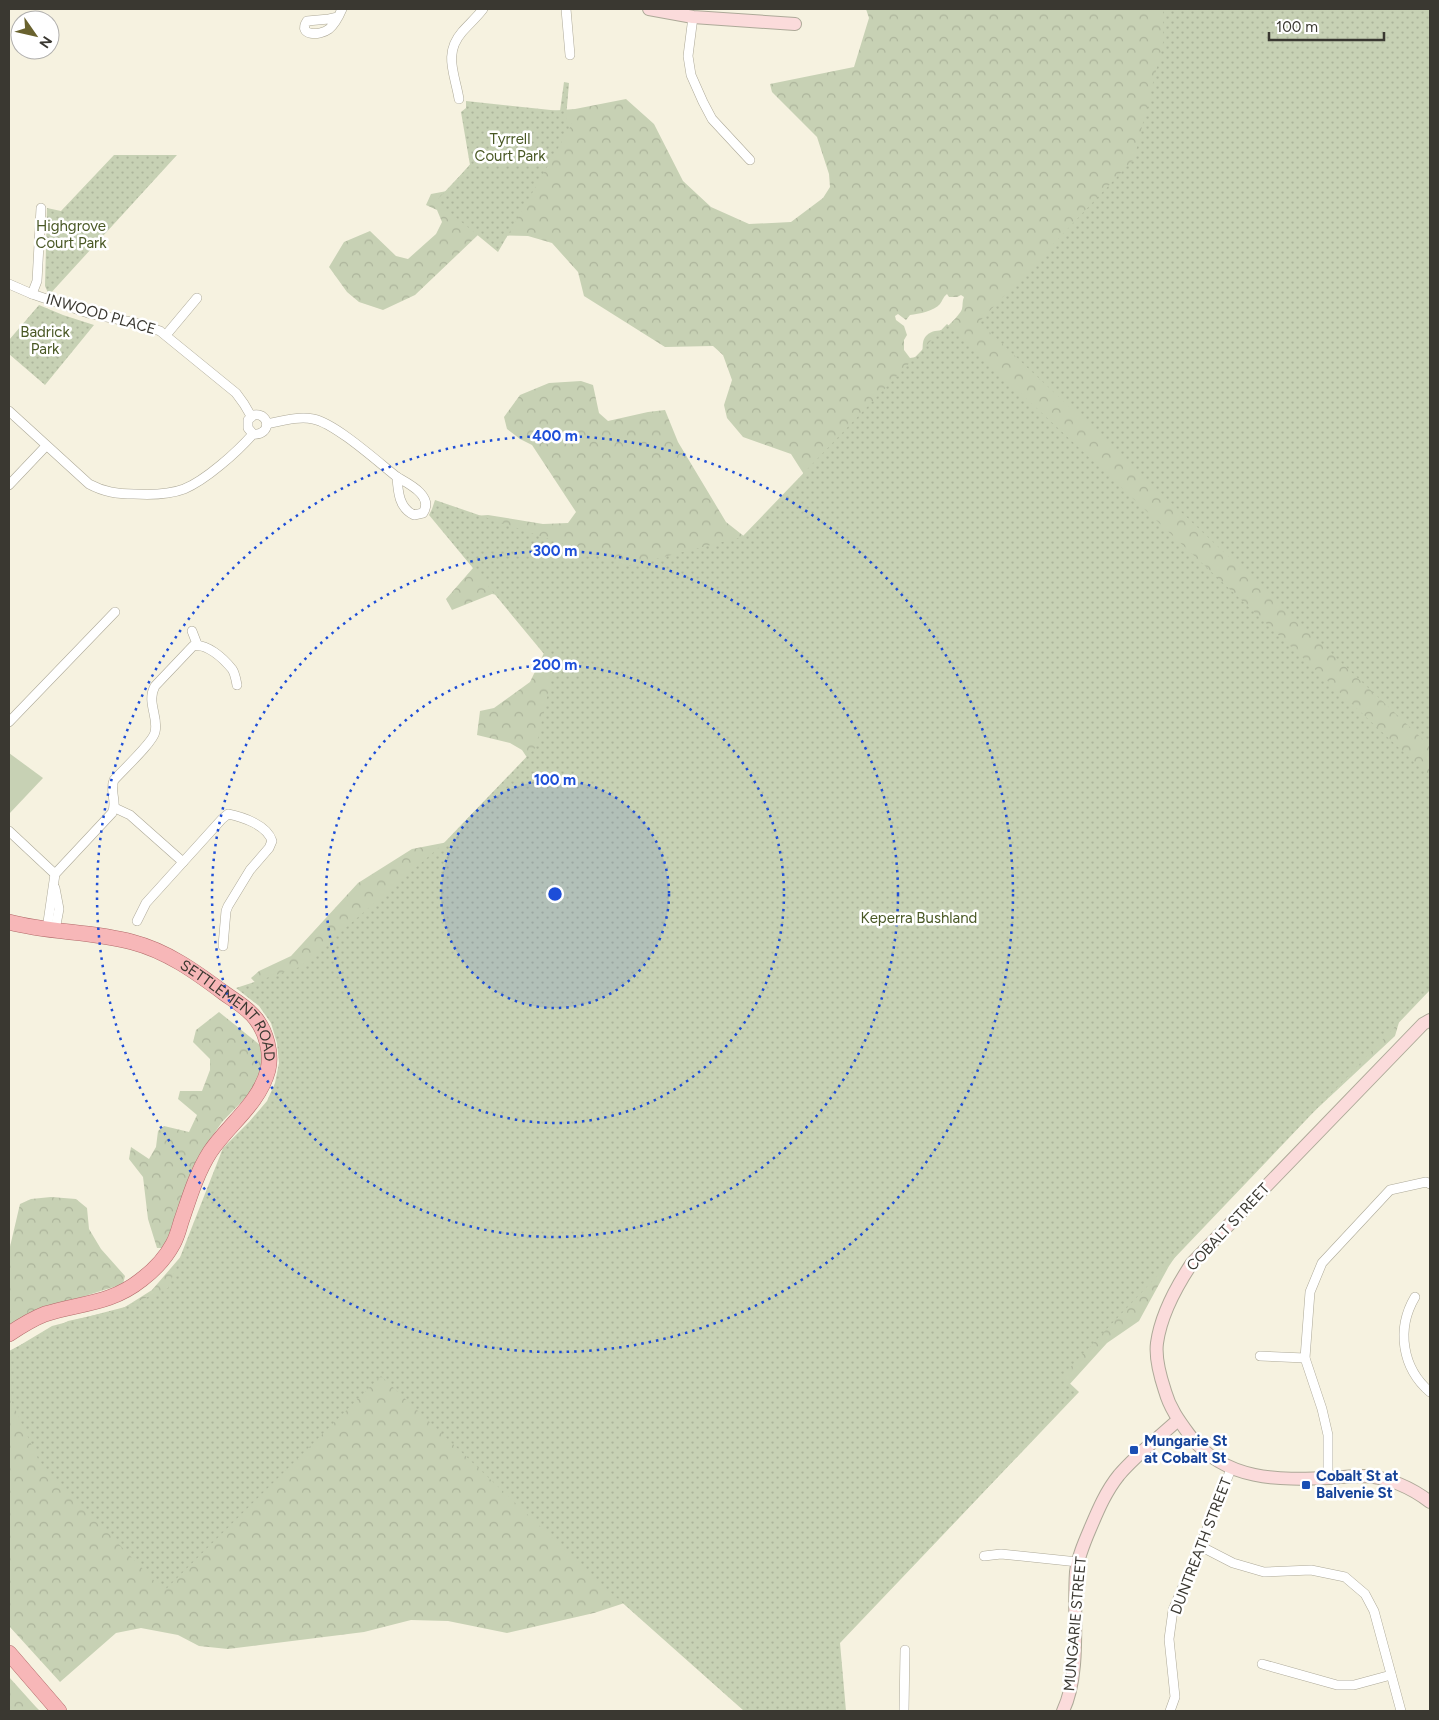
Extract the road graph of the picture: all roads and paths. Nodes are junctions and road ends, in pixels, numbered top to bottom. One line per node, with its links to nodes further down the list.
1 (483, 9): 7 (street)
2 (566, 9): 6 (street)
3 (649, 9): 4 (street)
4 (693, 17): 5 (street); 8 (street)
5 (795, 24)
6 (570, 55)
7 (460, 99)
8 (750, 160)
9 (41, 208): 11 (street)
10 (9, 284): 11 (street, INWOOD PLACE)
11 (32, 294): 13 (street, INWOOD PLACE)
12 (197, 298): 13 (street)
13 (166, 335): 15 (street, INWOOD PLACE)
14 (9, 411): 18 (street)
15 (251, 416): 16 (street); 17 (street)
16 (267, 424): 17 (street); 19 (street)
17 (253, 434): 18 (street)
18 (46, 446): 20 (street)
19 (397, 477)
20 (9, 485)
21 (115, 612): 25 (street)
22 (192, 632): 23 (street)
23 (197, 644): 24 (street); 26 (street)
24 (237, 685)
25 (9, 722)
26 (114, 808): 28 (street); 29 (street)
27 (9, 831): 29 (street)
28 (184, 862): 30 (street); 33 (street)
29 (55, 877): 32 (street)
30 (137, 921)
31 (14, 929): 32 (main road, SETTLEMENT ROAD)
32 (51, 932): 37 (main road, SETTLEMENT ROAD)
33 (223, 946)
34 (1430, 1020): 41 (street, COBALT STREET)
35 (1430, 1184): 39 (street)
36 (1415, 1298): 40 (street)
37 (9, 1334)
38 (1260, 1356): 39 (street)
39 (1306, 1358): 43 (street)
40 (1430, 1392)
41 (1178, 1420): 42 (street, COBALT STREET); 47 (street, MUNGARIE STREET)
42 (1231, 1469): 43 (street, COBALT STREET); 45 (street, DUNTREATH STREET)
43 (1328, 1478): 44 (street, COBALT STREET)
44 (1430, 1502)
45 (1200, 1546): 51 (street); 55 (street, DUNTREATH STREET)
46 (984, 1556): 47 (street)
47 (1078, 1562): 54 (street, MUNGARIE STREET)
48 (905, 1650): 53 (street)
49 (9, 1653): 52 (main road)
50 (1262, 1664): 51 (street)
51 (1391, 1675): 56 (street)
52 (59, 1711)
53 (904, 1711)
54 (1063, 1711)
55 (1170, 1711)
56 (1401, 1711)

